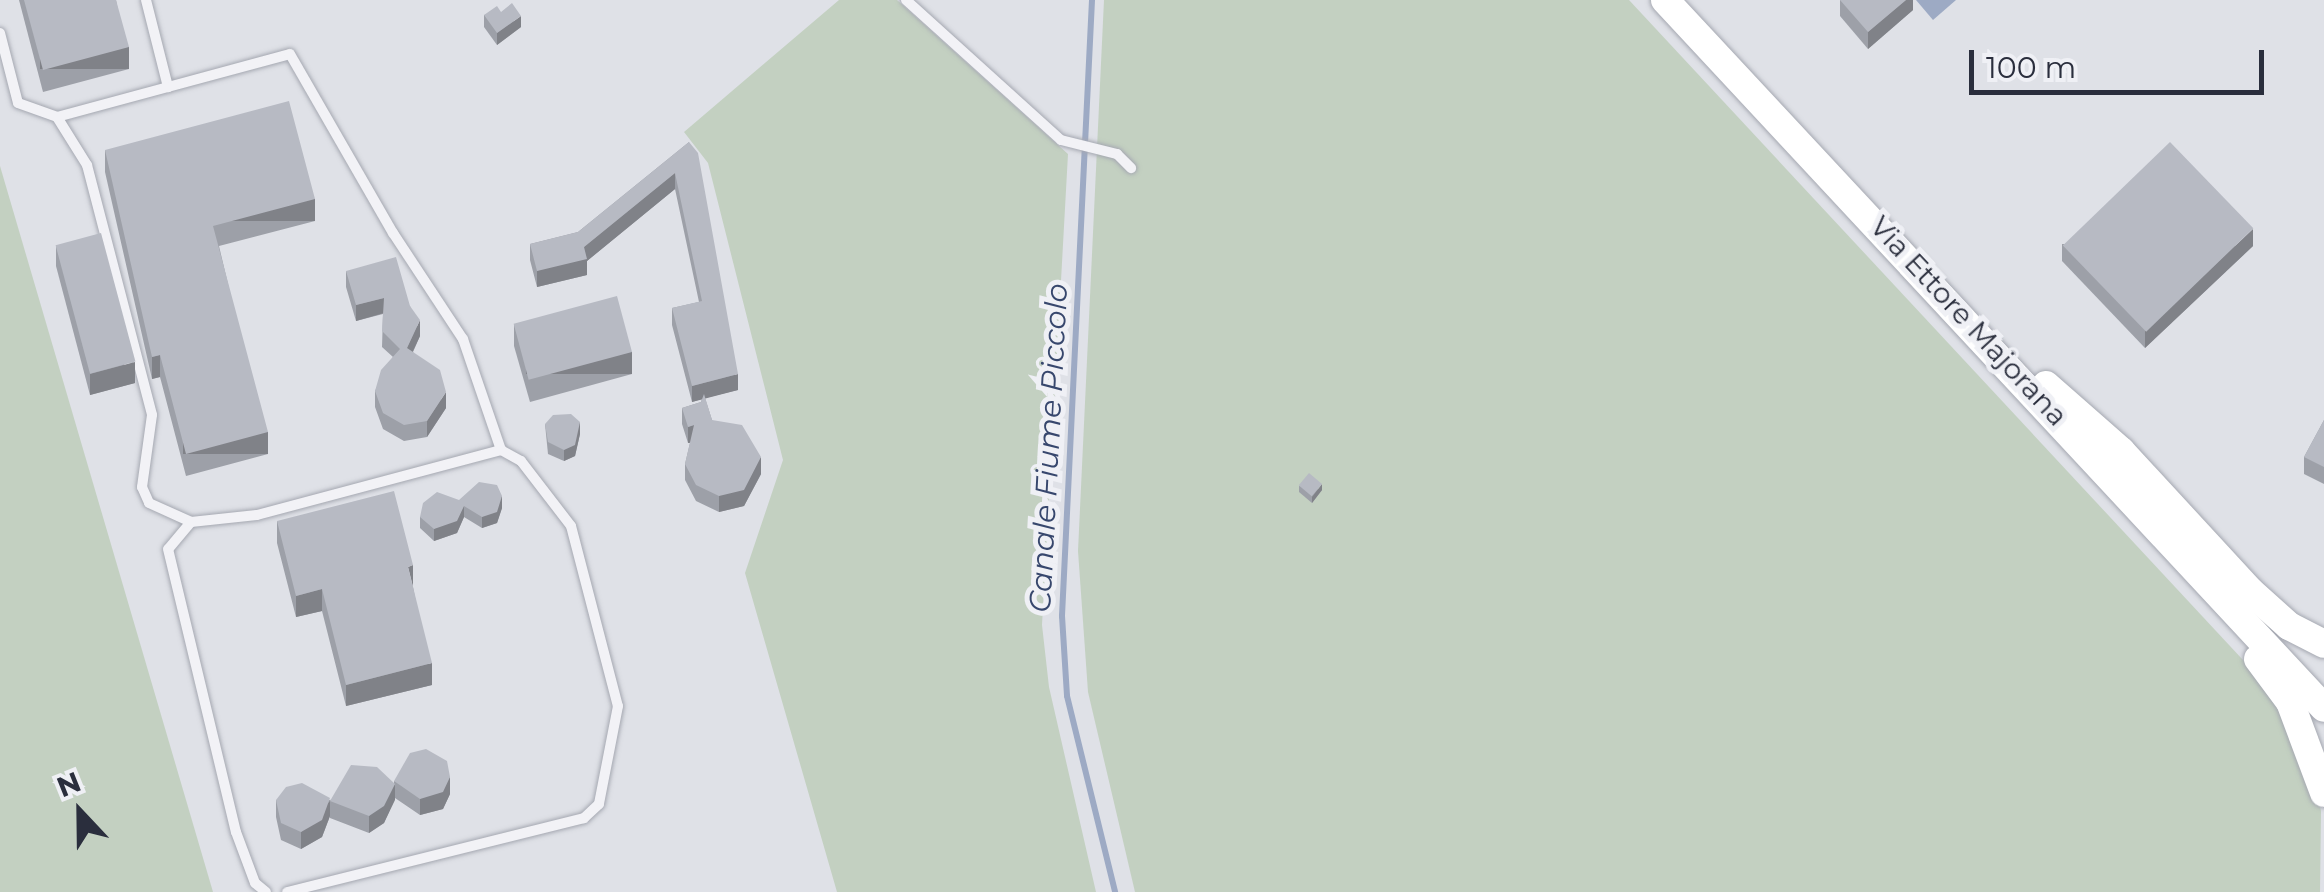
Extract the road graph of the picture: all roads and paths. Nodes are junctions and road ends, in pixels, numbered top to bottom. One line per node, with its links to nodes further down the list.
1 (146, 0): 5 (lane)
2 (906, 0): 7 (lane)
3 (1666, 0): 8 (main road, Via Ettore Majorana)
4 (0, 33): 6 (lane)
5 (168, 87): 6 (lane); 9 (lane)
6 (57, 117): 10 (lane)
7 (1130, 168)
8 (1989, 342): 11 (main road); 12 (main road, Via Ettore Majorana); 13 (main road)
9 (502, 450): 10 (lane); 15 (lane)
10 (191, 522): 14 (lane)
11 (2324, 644)
12 (2324, 708)
13 (2324, 793)
14 (266, 892)
15 (287, 892)

